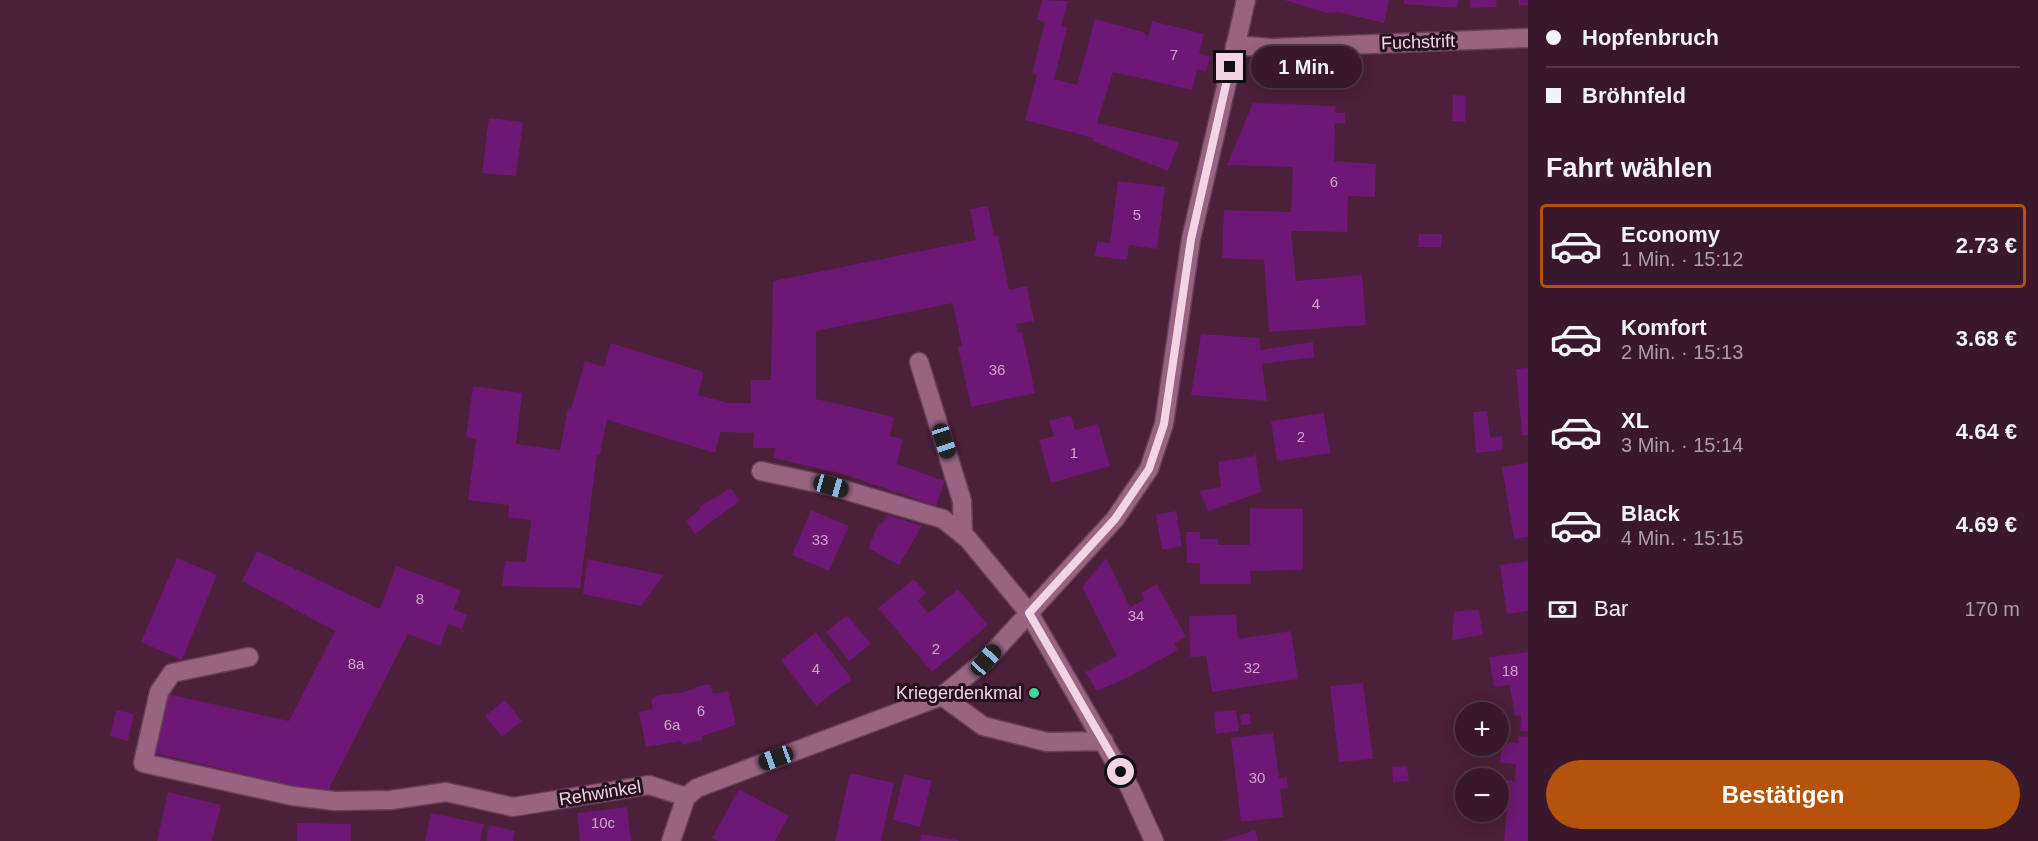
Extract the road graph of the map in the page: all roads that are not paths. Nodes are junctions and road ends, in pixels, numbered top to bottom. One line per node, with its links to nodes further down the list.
1 (1246, 0): 3 (street)
2 (1528, 38): 3 (street, Fuchstrift)
3 (1235, 45): 7 (street)
4 (919, 362): 6 (street)
5 (761, 471): 6 (street)
6 (963, 535): 7 (street)
7 (1029, 613): 9 (street); 10 (street)
8 (249, 657): 11 (street, Rehwinkel)
9 (942, 696): 10 (street); 11 (street)
10 (1104, 741): 13 (street)
11 (686, 797): 12 (street)
12 (671, 841)
13 (1154, 841)

